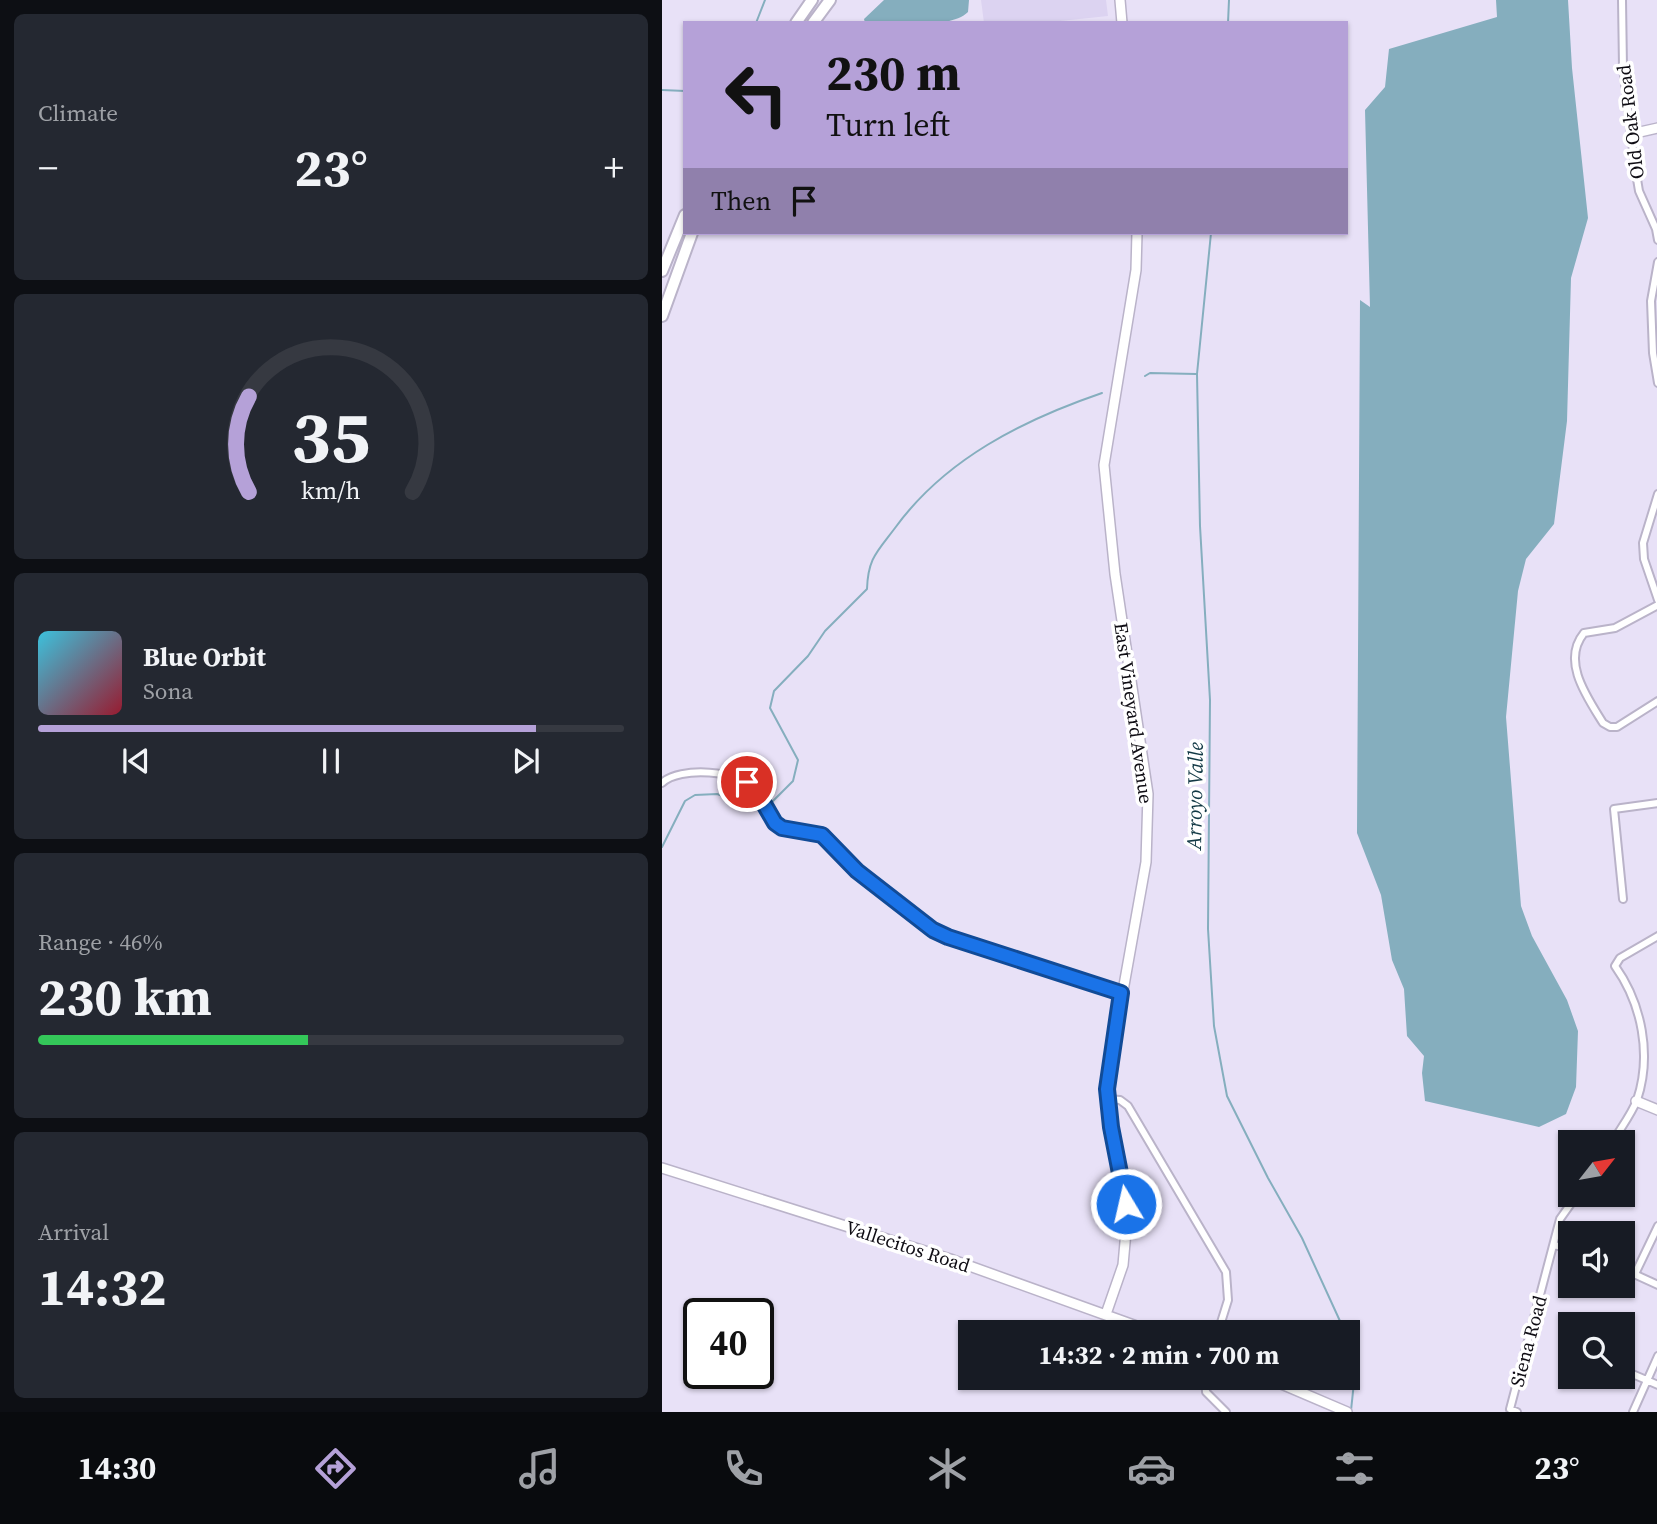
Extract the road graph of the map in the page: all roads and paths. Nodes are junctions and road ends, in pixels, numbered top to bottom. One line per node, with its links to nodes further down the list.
1 (812, 0): 5 (highway)
2 (830, 0): 6 (highway)
3 (1120, 0): 7 (street)
4 (1622, 0): 9 (street, Old Oak Road)
5 (797, 21)
6 (814, 21)
7 (1122, 21)
8 (1658, 128): 9 (street)
9 (1631, 134): 11 (street, Old Oak Road)
10 (683, 220): 16 (highway)
11 (1657, 229): 14 (street, Old Oak Road)
12 (691, 235): 17 (highway)
13 (1137, 235): 26 (street, East Vineyard Avenue)
14 (1658, 240)
15 (1658, 262): 18 (street)
16 (662, 271)
17 (662, 316)
18 (1658, 383)
19 (1658, 495): 20 (street)
20 (1658, 602): 21 (street)
21 (1658, 701)
22 (662, 783): 26 (street)
23 (1658, 803): 24 (street)
24 (1623, 900)
25 (1658, 936): 28 (street)
26 (1121, 993): 27 (street, East Vineyard Avenue)
27 (1108, 1099): 38 (street, East Vineyard Avenue); 40 (street)
28 (1636, 1101): 29 (street); 30 (street)
29 (1658, 1110)
30 (1619, 1130)
31 (662, 1168): 38 (street, Vallecitos Road)
32 (1568, 1208): 34 (street, Siena Road)
33 (1658, 1226): 36 (street)
34 (1553, 1245): 35 (street); 47 (street, Siena Road)
35 (1558, 1246)
36 (1635, 1274): 37 (street)
37 (1658, 1285)
38 (1106, 1314): 39 (street, Vallecitos Road)
39 (1122, 1320)
40 (1222, 1320)
41 (1658, 1356): 43 (street)
42 (1635, 1376): 43 (street)
43 (1647, 1381): 44 (street); 50 (street)
44 (1658, 1385)
45 (1206, 1390): 48 (street)
46 (1296, 1390): 49 (street)
47 (1513, 1411)
48 (1226, 1412)
49 (1347, 1412)
50 (1633, 1412)

